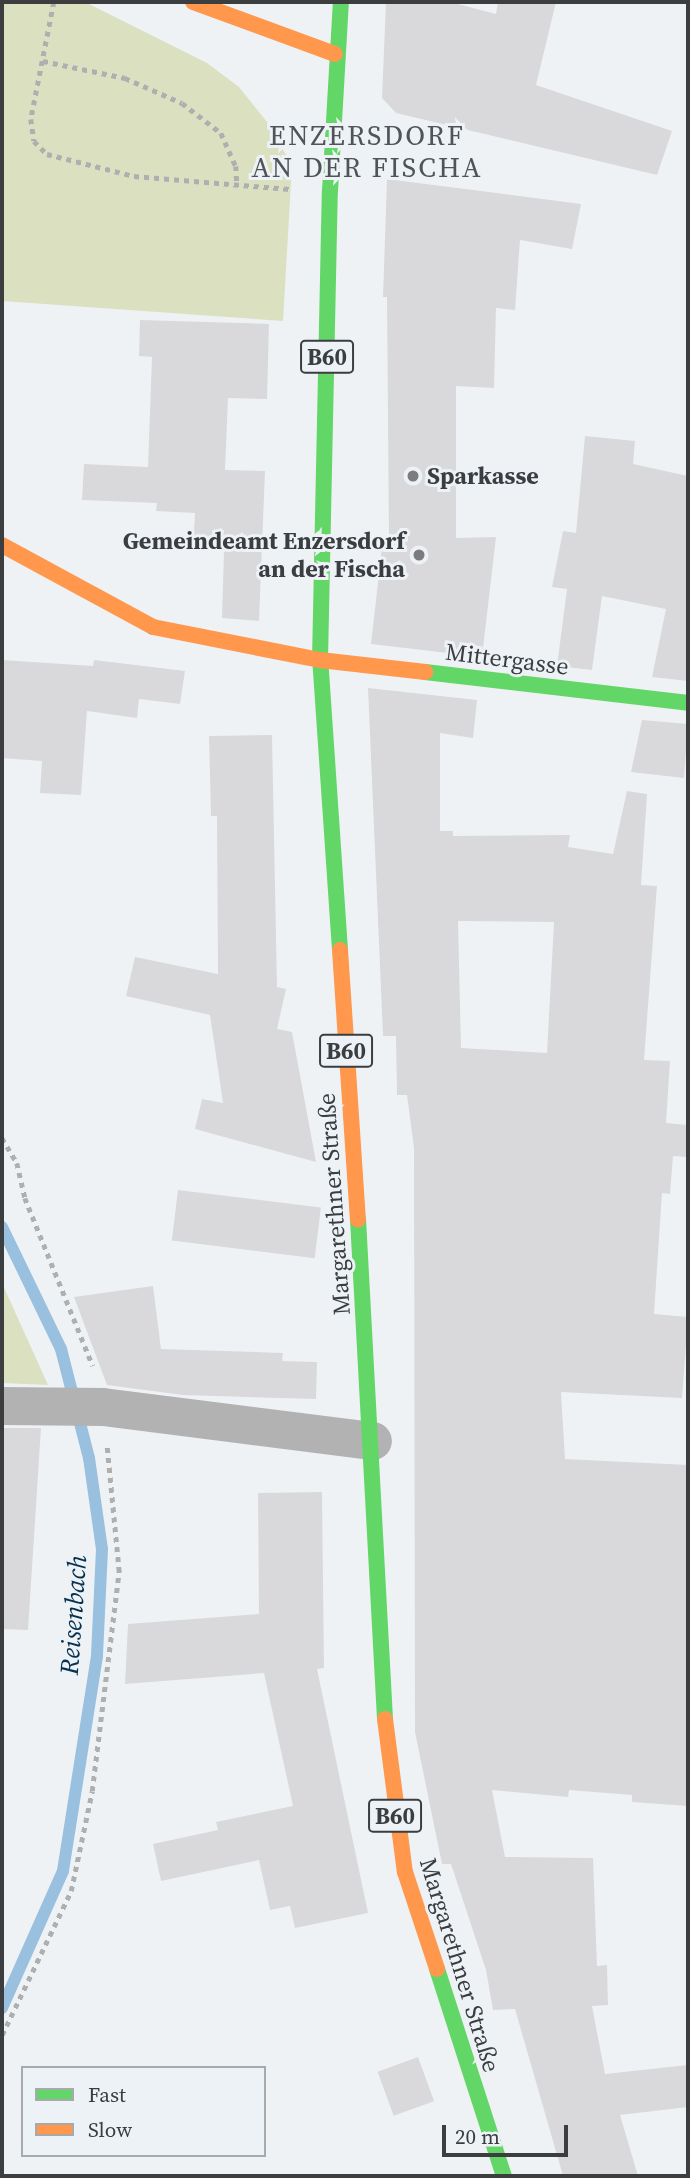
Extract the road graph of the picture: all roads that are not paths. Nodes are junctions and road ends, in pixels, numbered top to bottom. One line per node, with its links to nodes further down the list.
1 (193, 2): 3 (main road)
2 (341, 2): 3 (main road, Margarethner Straße / B60)
3 (335, 54): 5 (main road, Margarethner Straße / B60)
4 (2, 545): 5 (main road, Mittergasse)
5 (320, 660): 6 (main road, Mittergasse); 8 (main road, Margarethner Straße / B60)
6 (688, 703)
7 (2, 1406): 8 (street)
8 (373, 1441): 9 (main road, Margarethner Straße / B60)
9 (504, 2176)

